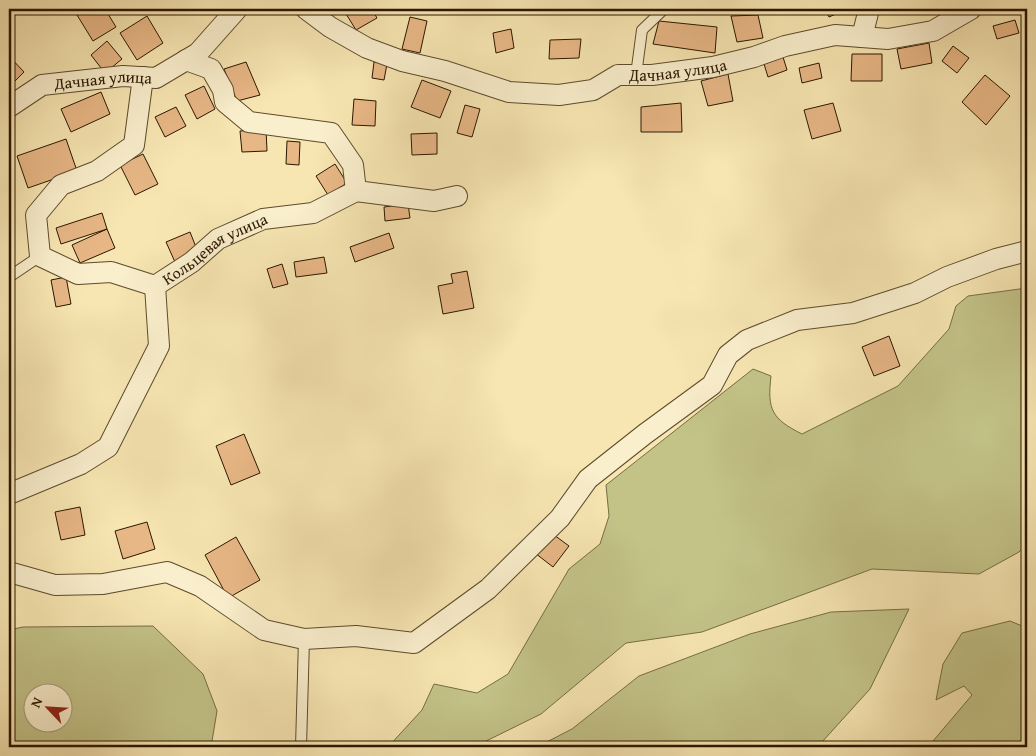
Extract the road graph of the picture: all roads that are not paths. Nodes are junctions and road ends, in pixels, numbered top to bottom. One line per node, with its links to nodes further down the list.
1 (237, 9): 7 (street, Дачная улица)
2 (306, 9): 8 (street, Дачная улица)
3 (664, 9): 8 (lane)
4 (869, 9): 6 (street)
5 (971, 9): 6 (street, Дачная улица)
6 (862, 37): 8 (street, Дачная улица)
7 (186, 60): 9 (street, Дачная улица); 11 (street)
8 (636, 75)
9 (143, 77): 10 (street, Дачная улица); 14 (street)
10 (9, 107)
11 (356, 191): 12 (street); 16 (street, Кольцевая улица)
12 (457, 196)
13 (1027, 251): 19 (street)
14 (40, 256): 15 (lane); 16 (street, Кольцевая улица)
15 (9, 277)
16 (155, 286): 17 (street)
17 (9, 494)
18 (9, 572): 19 (street)
19 (304, 639): 20 (lane)
20 (301, 747)

